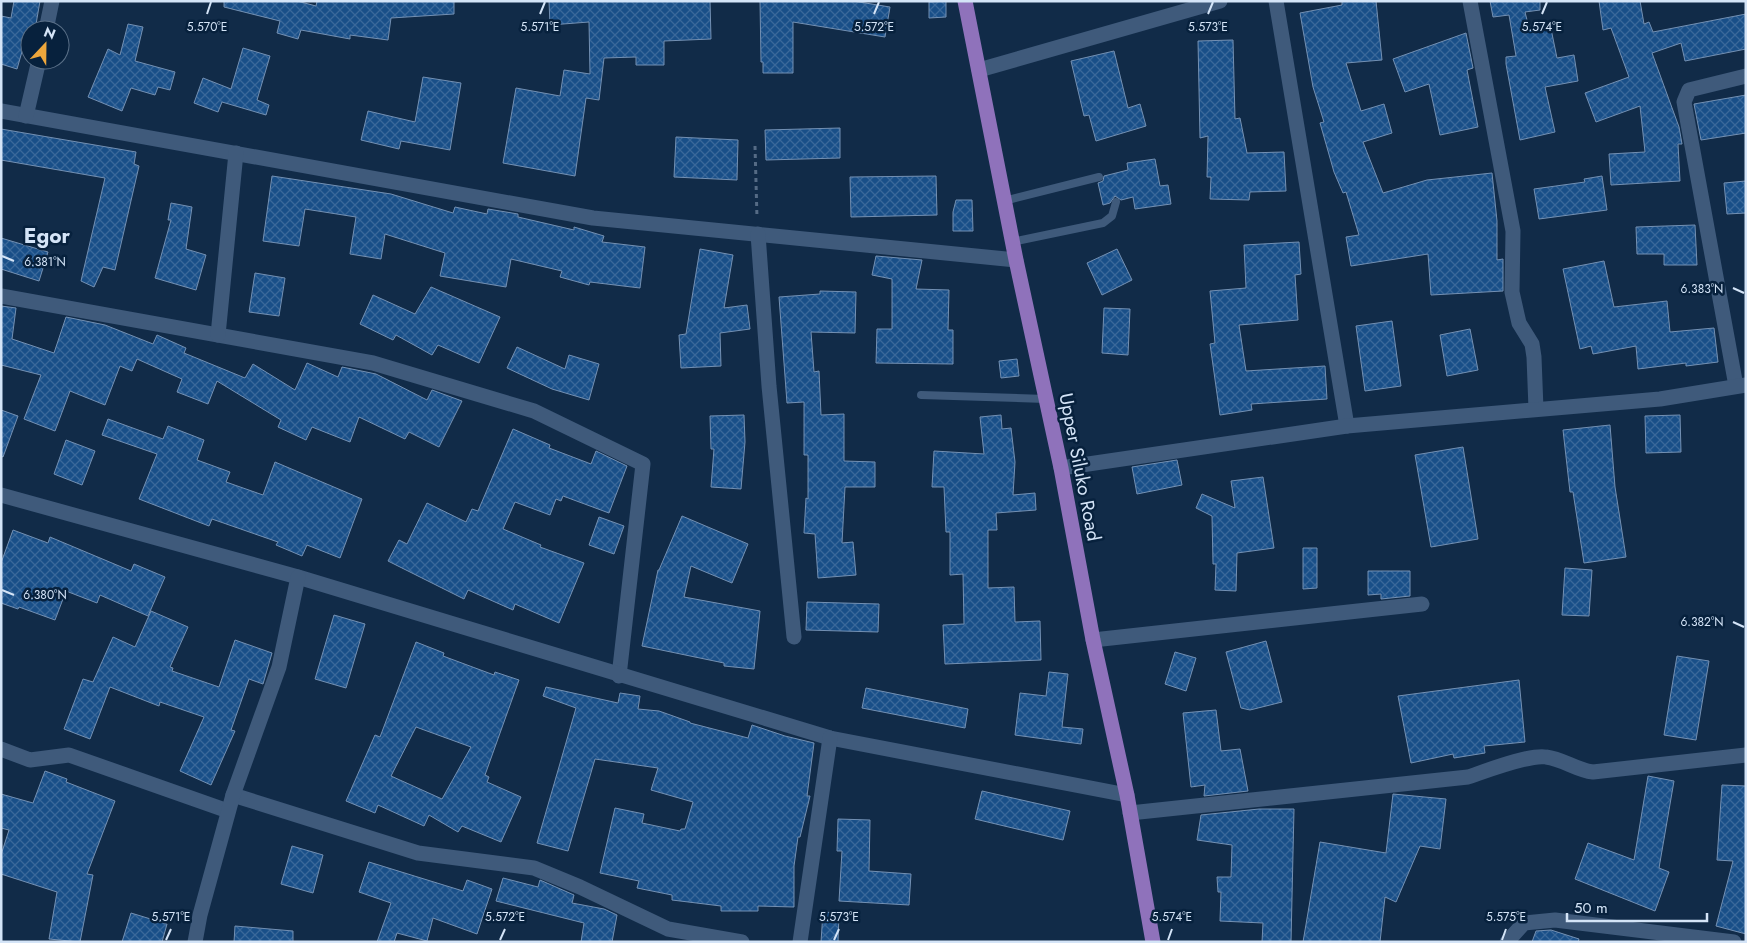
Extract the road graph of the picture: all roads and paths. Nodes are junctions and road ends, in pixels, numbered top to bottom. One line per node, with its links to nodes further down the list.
1 (52, 1): 6 (street)
2 (966, 1): 8 (main road, Upper Siluko Road)
3 (1220, 1): 8 (street)
4 (1276, 1): 26 (street)
5 (1470, 1): 25 (street)
6 (48, 20)
7 (37, 70): 11 (street)
8 (979, 70): 15 (main road, Upper Siluko Road)
9 (1746, 76): 22 (street)
10 (1, 111): 11 (street)
11 (26, 116): 13 (street)
12 (755, 146): 17 (path)
13 (236, 153): 17 (street); 21 (street)
14 (1099, 177): 15 (lane)
15 (1004, 201): 18 (main road, Upper Siluko Road)
16 (1116, 202): 18 (lane)
17 (758, 234): 19 (street); 31 (street)
18 (1012, 242): 19 (main road, Upper Siluko Road)
19 (1016, 260): 24 (main road, Upper Siluko Road)
20 (1, 296): 21 (street)
21 (218, 334): 33 (street)
22 (1741, 386): 25 (street)
23 (921, 396): 24 (lane)
24 (1046, 399): 27 (main road, Upper Siluko Road)
25 (1536, 409): 26 (street)
26 (1347, 426): 27 (street)
27 (1061, 468): 32 (main road, Upper Siluko Road)
28 (1, 495): 29 (street)
29 (298, 577): 33 (street); 37 (street)
30 (1422, 604): 32 (street)
31 (794, 636)
32 (1093, 640): 38 (main road, Upper Siluko Road)
33 (619, 676): 34 (street)
34 (830, 738): 38 (street); 43 (street)
35 (1, 749): 39 (street)
36 (1746, 755): 40 (street)
37 (233, 795): 39 (street); 42 (street)
38 (1126, 795): 40 (main road, Upper Siluko Road)
39 (228, 811): 41 (street)
40 (1130, 813): 44 (main road, Upper Siluko Road)
41 (195, 942)
42 (742, 942)
43 (800, 942)
44 (1153, 942)
45 (1507, 942): 46 (street)
46 (1734, 942)

